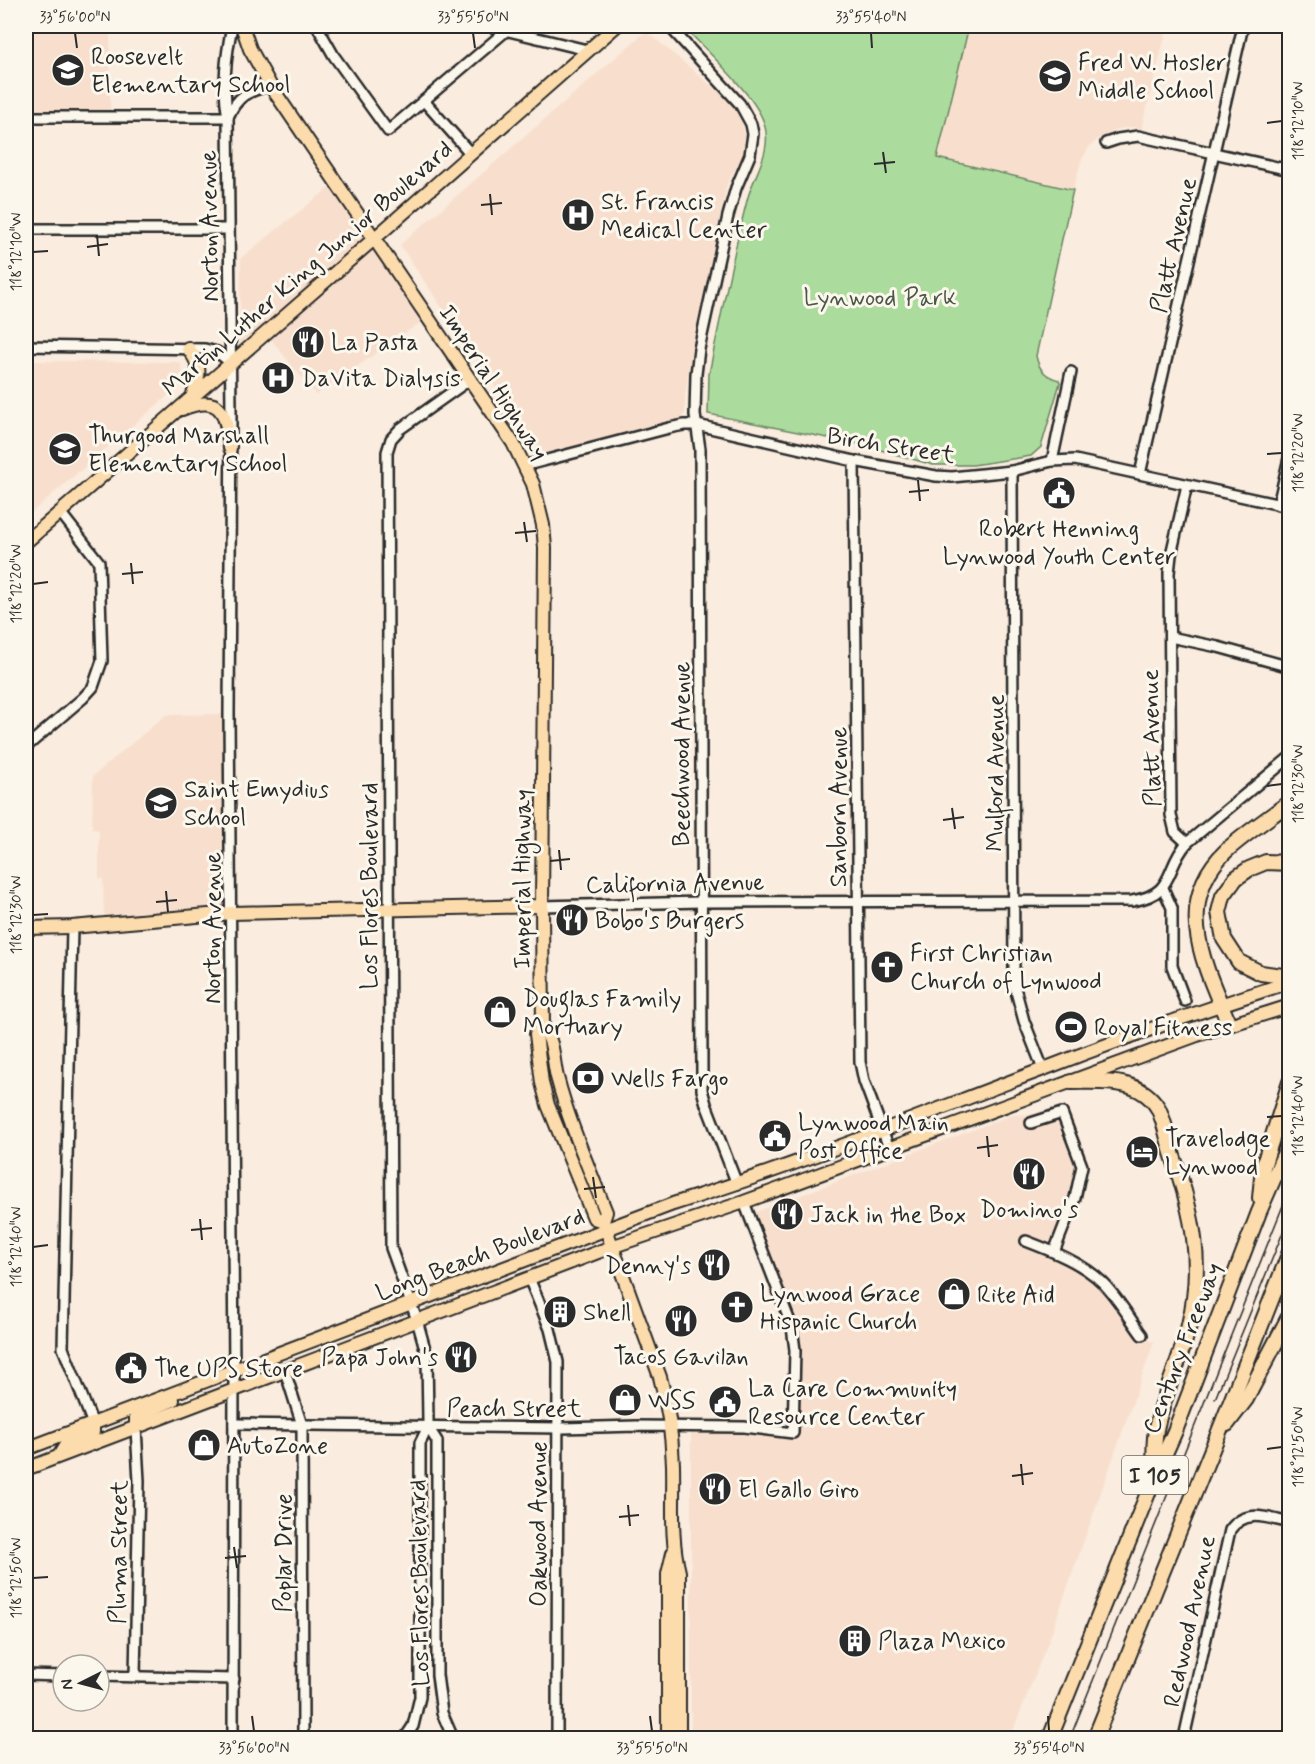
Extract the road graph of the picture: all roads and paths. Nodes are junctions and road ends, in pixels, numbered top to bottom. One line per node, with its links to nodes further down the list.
1 (232, 26): 15 (street, Norton Avenue)
2 (242, 26): 12 (main road, Imperial Highway)
3 (317, 26): 13 (street)
4 (488, 26): 9 (street)
5 (542, 26): 10 (street)
6 (616, 26): 11 (main road, Martin Luther King Junior Boulevard)
7 (669, 26): 30 (street, Beechwood Avenue)
8 (1243, 26): 17 (street, Platt Avenue)
9 (507, 30): 10 (street); 13 (street)
10 (539, 37): 11 (street)
11 (587, 50): 18 (main road, Martin Luther King Junior Boulevard)
12 (270, 85): 15 (street, Norton Avenue); 22 (main road, Imperial Highway)
13 (424, 101): 18 (street)
14 (26, 117): 15 (street)
15 (228, 117): 21 (street, Norton Avenue)
16 (1106, 143): 17 (street)
17 (1214, 153): 19 (street); 37 (street, Platt Avenue)
18 (471, 154): 22 (main road, Martin Luther King Junior Boulevard)
19 (1290, 170)
20 (26, 229): 21 (street)
21 (228, 229): 25 (street, Norton Avenue)
22 (375, 238): 25 (main road, Martin Luther King Junior Boulevard); 27 (main road, Imperial Highway)
23 (26, 346): 24 (street)
24 (188, 348): 25 (street); 28 (main road)
25 (231, 363): 28 (main road, Martin Luther King Junior Boulevard); 31 (street, Norton Avenue)
26 (1071, 372): 34 (street)
27 (469, 380): 35 (main road, Imperial Highway); 55 (street, Los Flores Boulevard)
28 (193, 395): 29 (main road, Martin Luther King Junior Boulevard)
29 (172, 413): 31 (main road); 41 (main road, Martin Luther King Junior Boulevard)
30 (697, 425): 33 (street, Birch Street); 35 (street, Birch Street); 51 (street, Beechwood Avenue)
31 (230, 448): 56 (street, Norton Avenue)
32 (1290, 454): 39 (street)
33 (854, 460): 36 (street, Birch Street); 52 (street, Sanborn Avenue)
34 (1052, 461): 36 (street, Birch Street); 37 (street, Birch Street)
35 (524, 466): 54 (main road, Imperial Highway)
36 (1012, 471): 53 (street, Mulford Avenue)
37 (1140, 474): 38 (street, Birch Street)
38 (1187, 485): 39 (street, Birch Street); 43 (street, Platt Avenue)
39 (1278, 505): 40 (street, Birch Street)
40 (1290, 507)
41 (60, 512): 42 (main road, Martin Luther King Junior Boulevard); 45 (street)
42 (26, 542)
43 (1170, 637): 44 (street); 48 (street, Platt Avenue)
44 (1290, 667)
45 (26, 747)
46 (1290, 757): 48 (street)
47 (1290, 802): 62 (highway)
48 (1187, 843): 50 (street)
49 (1290, 863): 59 (highway)
50 (1163, 888): 53 (street, California Avenue); 61 (street)
51 (701, 902): 52 (street, California Avenue); 54 (street, California Avenue); 72 (street, Beechwood Avenue)
52 (858, 902): 53 (street, California Avenue); 69 (street, Sanborn Avenue)
53 (1015, 902): 65 (street, Mulford Avenue)
54 (542, 906): 55 (main road, California Avenue); 75 (main road, Imperial Highway)
55 (388, 910): 56 (main road, California Avenue); 81 (street, Los Flores Boulevard)
56 (231, 913): 57 (main road, California Avenue); 85 (street, Norton Avenue)
57 (72, 927): 58 (main road, California Avenue); 89 (street)
58 (26, 928)
59 (1290, 977)
60 (1290, 982): 62 (main road, Long Beach Boulevard)
61 (1185, 1001)
62 (1221, 1004): 64 (highway); 65 (main road, Long Beach Boulevard)
63 (1290, 1006): 64 (main road, Long Beach Boulevard)
64 (1229, 1024): 66 (main road, Long Beach Boulevard)
65 (1043, 1069): 69 (main road, Long Beach Boulevard)
66 (1071, 1082): 71 (main road, Long Beach Boulevard); 100 (highway)
67 (1289, 1085): 74 (highway)
68 (1031, 1123): 78 (street)
69 (883, 1132): 71 (street, Sanborn Avenue); 72 (main road, Long Beach Boulevard)
70 (1290, 1141): 74 (highway, Century Freeway / I 105)
71 (889, 1148): 73 (main road, Long Beach Boulevard)
72 (737, 1184): 75 (main road, Long Beach Boulevard)
73 (744, 1202): 77 (main road, Long Beach Boulevard); 92 (street, Peach Street)
74 (1259, 1212): 100 (highway, Century Freeway / I 105)
75 (605, 1225): 77 (main road, Imperial Highway); 81 (main road, Long Beach Boulevard)
76 (1026, 1241): 78 (street)
77 (614, 1246): 80 (main road, Long Beach Boulevard); 92 (main road, Imperial Highway)
78 (1054, 1252): 84 (street)
79 (1290, 1252): 96 (highway, I 105)
80 (529, 1278): 83 (main road, Long Beach Boulevard); 95 (street, Oakwood Avenue)
81 (411, 1303): 83 (street, Los Flores Boulevard); 85 (main road, Long Beach Boulevard)
82 (1290, 1315): 96 (highway)
83 (417, 1320): 86 (main road, Long Beach Boulevard); 93 (street, Los Flores Boulevard)
84 (1142, 1335)
85 (234, 1370): 87 (street, Norton Avenue); 88 (main road, Long Beach Boulevard)
86 (285, 1371): 87 (main road, Long Beach Boulevard); 91 (street, Poplar Drive)
87 (234, 1390): 90 (street, Norton Avenue); 94 (main road, Long Beach Boulevard)
88 (176, 1392): 89 (main road, Long Beach Boulevard); 94 (main road)
89 (93, 1424): 97 (main road, Long Beach Boulevard); 98 (main road)
90 (234, 1425): 91 (street, Peach Street); 107 (street, Norton Avenue)
91 (302, 1425): 93 (street, Peach Street); 109 (street, Poplar Drive)
92 (671, 1426): 95 (street, Peach Street); 102 (main road, Imperial Highway)
93 (428, 1427): 95 (street, Peach Street); 110 (street, Los Flores Boulevard); 111 (street, Los Flores Boulevard)
94 (136, 1428): 98 (main road, Long Beach Boulevard); 106 (street, Pluma Street)
95 (558, 1428): 112 (street, Oakwood Avenue)
96 (1217, 1437): 116 (highway, I 105)
97 (26, 1449)
98 (58, 1457): 99 (main road, Long Beach Boulevard)
99 (26, 1469)
100 (1154, 1478): 115 (highway, Century Freeway / I 105)
101 (1290, 1523): 117 (street, Redwood Avenue)
102 (674, 1552): 113 (main road, Imperial Highway); 114 (main road, Imperial Highway)
103 (26, 1675): 104 (street)
104 (51, 1676)
105 (111, 1676): 106 (street)
106 (135, 1676): 107 (street)
107 (234, 1679): 108 (street, Norton Avenue)
108 (233, 1738)
109 (303, 1738)
110 (405, 1738)
111 (453, 1738)
112 (557, 1738)
113 (668, 1738)
114 (680, 1738)
115 (1050, 1738)
116 (1095, 1738)
117 (1184, 1738)

